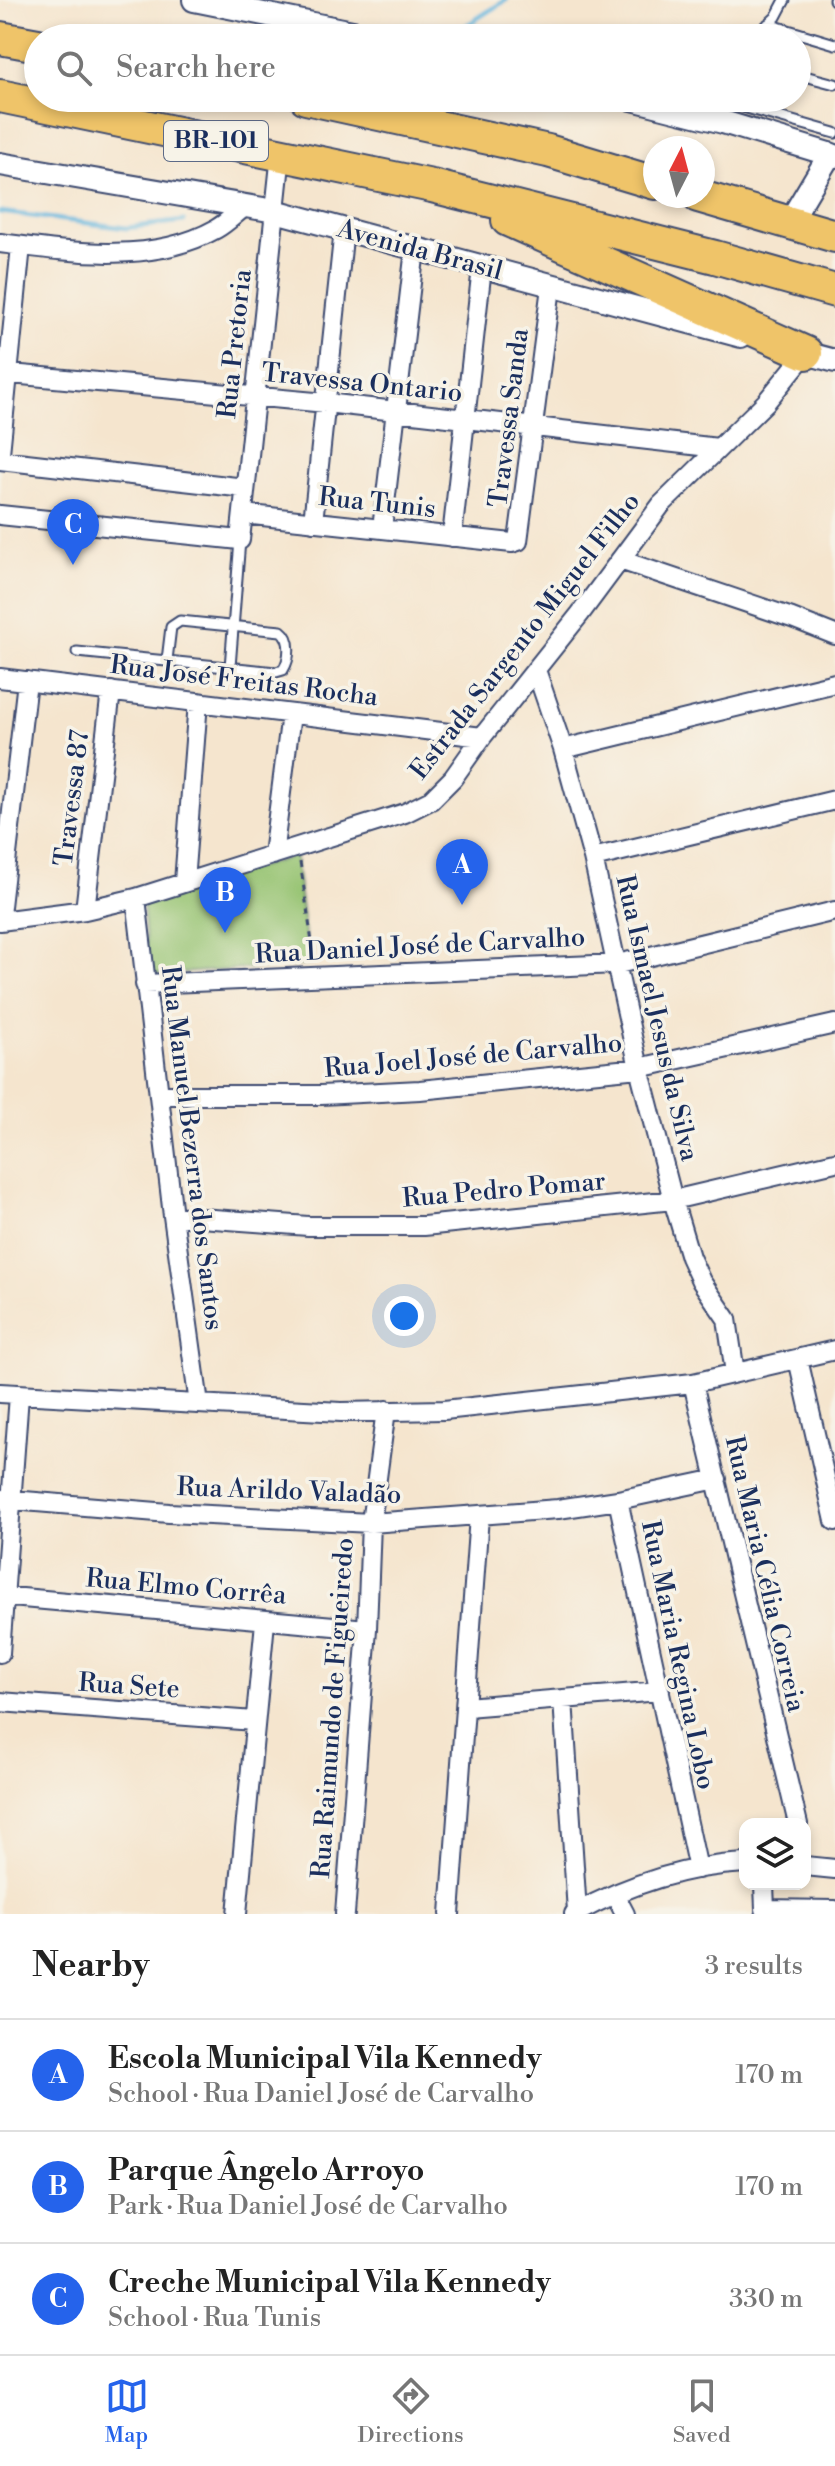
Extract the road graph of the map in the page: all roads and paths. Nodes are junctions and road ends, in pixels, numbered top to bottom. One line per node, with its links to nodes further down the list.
1 (194, 0): 3 (street)
2 (785, 0): 4 (lane)
3 (313, 24)
4 (768, 24)
5 (811, 37): 8 (lane)
6 (0, 38): 7 (highway)
7 (24, 42)
8 (835, 44)
9 (811, 78): 10 (lane)
10 (835, 84)
11 (0, 96): 12 (highway, BR-101)
12 (24, 101)
13 (78, 112): 17 (highway, BR-101)
14 (370, 112): 19 (highway)
15 (738, 112): 16 (street)
16 (834, 147): 24 (street)
17 (281, 154): 20 (highway, BR-101); 23 (street, Rua Pretoria)
18 (0, 164): 22 (street, Avenida Brasil)
19 (643, 179)
20 (432, 186): 32 (highway, BR-101); 33 (highway)
21 (715, 201): 24 (highway)
22 (246, 206): 23 (street, Avenida Brasil); 28 (street)
23 (275, 211): 25 (street, Avenida Brasil); 35 (street, Rua Pretoria)
24 (789, 223): 26 (highway)
25 (344, 229): 29 (street, Avenida Brasil); 36 (street)
26 (835, 236)
27 (0, 243): 28 (street)
28 (21, 246): 34 (street)
29 (415, 249): 30 (street, Avenida Brasil); 37 (street)
30 (482, 267): 31 (street, Avenida Brasil); 38 (street)
31 (551, 287): 33 (street, Avenida Brasil); 40 (street, Travessa Sanda)
32 (835, 291)
33 (820, 357): 41 (street, Estrada Sargento Miguel Filho)
34 (4, 373): 35 (street, Travessa Ontario); 39 (street)
35 (255, 398): 36 (street, Travessa Ontario); 44 (street, Rua Pretoria)
36 (326, 403): 37 (street, Travessa Ontario); 47 (street)
37 (395, 412): 38 (street, Travessa Ontario); 48 (street)
38 (466, 420): 40 (street, Travessa Ontario); 49 (street)
39 (2, 422): 42 (street)
40 (534, 427): 41 (street, Travessa Ontario); 51 (street, Travessa Sanda)
41 (718, 448): 52 (street, Estrada Sargento Miguel Filho)
42 (0, 453)
43 (0, 460): 44 (street)
44 (245, 488): 45 (street, Rua Pretoria)
45 (243, 514): 47 (street, Rua Tunis); 50 (street, Rua Pretoria)
46 (0, 515): 50 (street)
47 (313, 522): 48 (street, Rua Tunis)
48 (382, 529): 49 (street, Rua Tunis)
49 (452, 537): 51 (street, Rua Tunis)
50 (240, 540): 53 (lane)
51 (506, 543)
52 (620, 560): 54 (street); 58 (street, Estrada Sargento Miguel Filho)
53 (234, 625): 56 (lane); 57 (lane); 57 (lane)
54 (835, 635)
55 (77, 652): 56 (lane)
56 (167, 660): 57 (lane)
57 (230, 667)
58 (536, 670): 65 (street, Estrada Sargento Miguel Filho); 66 (street, Rua Ismael Jesus da Silva)
59 (0, 678): 60 (street, Rua José Freitas Rocha)
60 (27, 681): 62 (street, Rua José Freitas Rocha); 75 (street)
61 (835, 683): 66 (street)
62 (111, 691): 63 (street, Rua José Freitas Rocha); 73 (street, Travessa 87)
63 (198, 702): 64 (street, Rua José Freitas Rocha); 71 (street)
64 (291, 714): 65 (street, Rua José Freitas Rocha); 69 (street)
65 (482, 737): 68 (street, Estrada Sargento Miguel Filho)
66 (563, 749): 70 (street, Rua Ismael Jesus da Silva)
67 (835, 800): 70 (street)
68 (298, 847): 69 (street, Estrada Sargento Miguel Filho); 77 (path)
69 (273, 855): 71 (street, Estrada Sargento Miguel Filho)
70 (593, 858): 76 (street, Rua Ismael Jesus da Silva)
71 (184, 882): 72 (street, Estrada Sargento Miguel Filho)
72 (136, 898): 73 (street, Estrada Sargento Miguel Filho); 78 (street, Rua Manuel Bezerra dos Santos)
73 (85, 910): 75 (street, Estrada Sargento Miguel Filho)
74 (835, 911): 76 (street, Rua Daniel José de Carvalho)
75 (0, 918)
76 (618, 964): 77 (street, Rua Daniel José de Carvalho); 80 (street, Rua Ismael Jesus da Silva)
77 (317, 977): 78 (street, Rua Daniel José de Carvalho)
78 (145, 984): 81 (street, Rua Manuel Bezerra dos Santos)
79 (835, 1024): 80 (street, Rua Joel José de Carvalho)
80 (639, 1068): 81 (street, Rua Joel José de Carvalho); 83 (street, Rua Ismael Jesus da Silva)
81 (159, 1095): 84 (street, Rua Manuel Bezerra dos Santos)
82 (835, 1162): 83 (street, Rua Pedro Pomar)
83 (673, 1200): 84 (street, Rua Pedro Pomar); 87 (street, Rua Ismael Jesus da Silva)
84 (173, 1216): 90 (street, Rua Manuel Bezerra dos Santos)
85 (835, 1350): 86 (street)
86 (798, 1359): 87 (street); 96 (street)
87 (735, 1373): 88 (street)
88 (693, 1383): 91 (street); 92 (street, Rua Maria Célia Correia)
89 (9, 1394): 90 (street); 93 (street)
90 (199, 1404): 91 (street)
91 (386, 1410): 97 (street, Rua Raimundo de Figueiredo)
92 (717, 1479): 94 (street, Rua Arildo Valadão); 107 (street, Rua Maria Célia Correia)
93 (5, 1499): 97 (street, Rua Arildo Valadão); 98 (street)
94 (618, 1500): 95 (street, Rua Arildo Valadão); 102 (street, Rua Maria Regina Lobo)
95 (479, 1516): 97 (street, Rua Arildo Valadão); 105 (street)
96 (835, 1521)
97 (371, 1523): 100 (street, Rua Raimundo de Figueiredo)
98 (3, 1596): 99 (street, Rua Elmo Corrêa); 101 (street)
99 (265, 1622): 100 (street, Rua Elmo Corrêa); 106 (street)
100 (367, 1629): 117 (street, Rua Raimundo de Figueiredo)
101 (0, 1653)
102 (660, 1691): 103 (street); 110 (street, Rua Maria Regina Lobo)
103 (563, 1699): 105 (street); 115 (street)
104 (0, 1702): 106 (street, Rua Sete)
105 (466, 1707): 118 (street)
106 (254, 1721): 116 (street)
107 (797, 1818)
108 (811, 1863): 111 (street)
109 (739, 1864): 110 (street)
110 (698, 1869): 113 (street)
111 (835, 1869)
112 (764, 1890): 114 (street)
113 (615, 1895): 115 (street); 119 (street)
114 (835, 1910)
115 (576, 1913)
116 (237, 1914)
117 (345, 1914)
118 (450, 1914)
119 (625, 1914)

